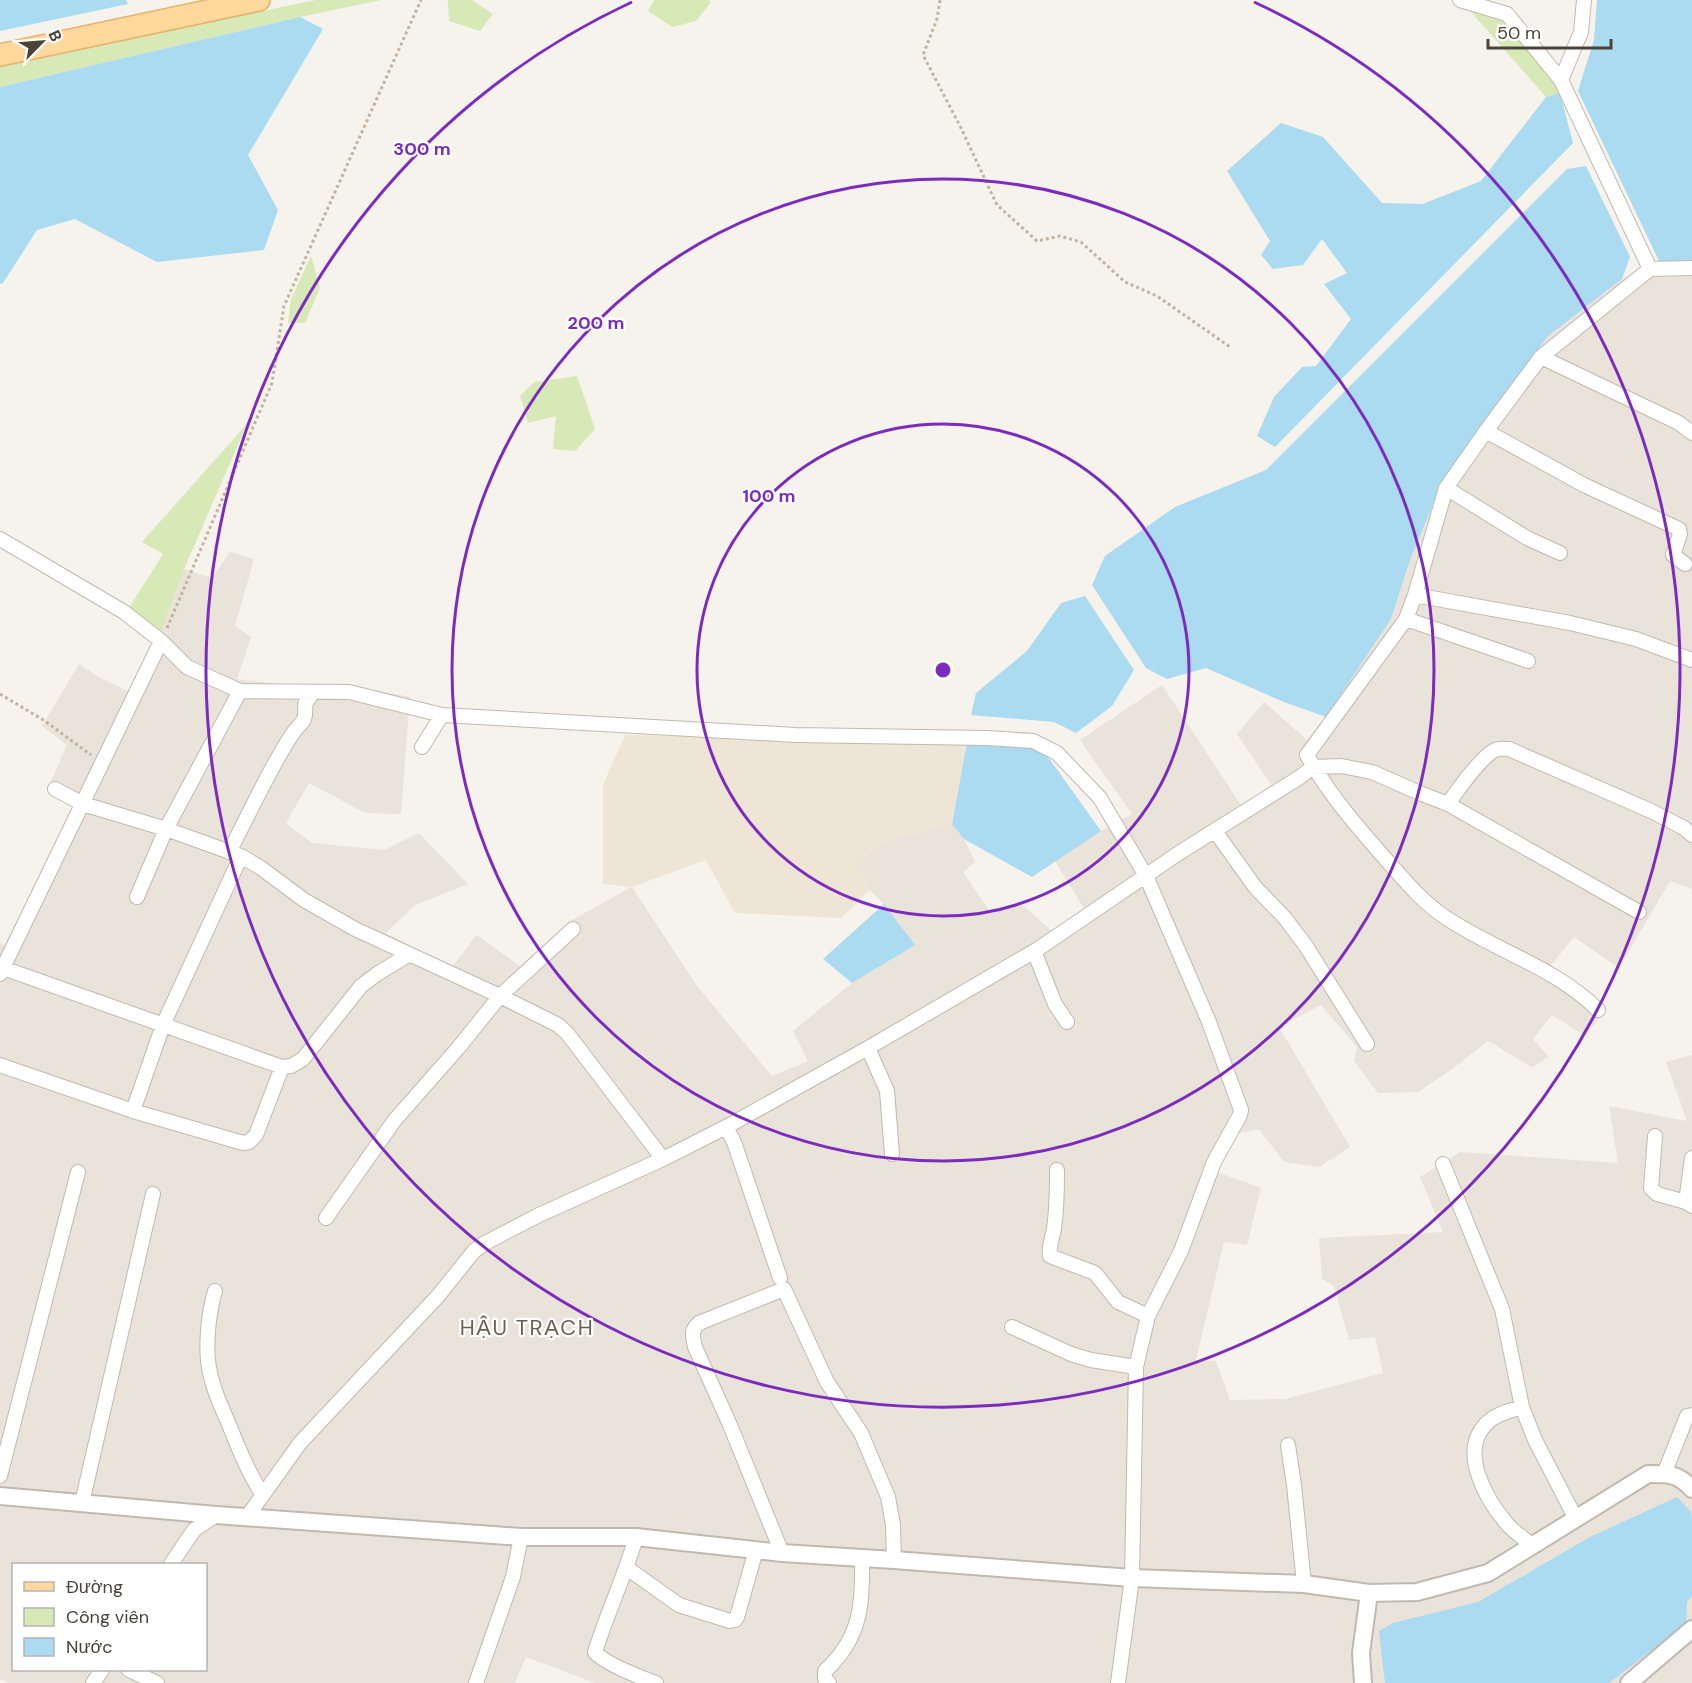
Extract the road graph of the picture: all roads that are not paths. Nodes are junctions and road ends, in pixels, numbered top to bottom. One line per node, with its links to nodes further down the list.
1 (259, 0): 4 (main road)
2 (1460, 0): 5 (street)
3 (1584, 0): 5 (street)
4 (0, 55)
5 (1561, 80): 7 (street)
6 (1692, 268): 7 (street)
7 (1650, 269): 8 (street)
8 (1541, 357): 9 (street); 10 (street)
9 (1485, 431): 11 (street); 14 (street)
10 (1692, 433)
11 (1446, 488): 13 (street); 15 (street)
12 (0, 539): 17 (street)
13 (1560, 553)
14 (1685, 564)
15 (1415, 595): 16 (street); 18 (street)
16 (1406, 619): 19 (street); 24 (street)
17 (161, 641): 20 (street); 26 (street)
18 (1692, 660)
19 (1527, 661)
20 (240, 691): 21 (street); 29 (street)
21 (313, 692): 22 (street); 31 (street)
22 (441, 715): 23 (street); 32 (street)
23 (422, 747)
24 (1313, 766): 27 (street); 30 (street); 40 (street)
25 (55, 789): 26 (street)
26 (83, 804): 29 (street); 38 (street)
27 (1448, 804): 28 (street); 34 (street)
28 (1689, 828)
29 (166, 829): 31 (street); 33 (street)
30 (1215, 831): 32 (street); 43 (street)
31 (235, 854): 37 (street); 42 (street)
32 (1146, 876): 36 (street); 61 (street)
33 (137, 897)
34 (1639, 912)
35 (573, 928): 39 (street)
36 (1034, 951): 41 (street); 44 (street)
37 (408, 954): 39 (street); 46 (street)
38 (2, 971): 42 (street)
39 (500, 996): 52 (street); 58 (street)
40 (1598, 1010)
41 (1066, 1022)
42 (163, 1025): 46 (street); 47 (street)
43 (1367, 1044)
44 (868, 1048): 48 (street); 50 (street)
45 (0, 1065): 47 (street)
46 (282, 1067): 47 (street)
47 (133, 1111)
48 (726, 1127): 52 (street); 59 (street)
49 (1655, 1136): 57 (street)
50 (892, 1154)
51 (1692, 1158): 57 (street)
52 (663, 1159): 70 (street)
53 (1443, 1164): 64 (street)
54 (1058, 1170): 61 (street)
55 (78, 1172): 68 (street)
56 (153, 1194): 72 (street)
57 (1689, 1204)
58 (326, 1218)
59 (780, 1278)
60 (215, 1291): 70 (street)
61 (1148, 1316): 63 (street)
62 (1012, 1327): 63 (street)
63 (1136, 1367): 85 (street)
64 (1522, 1407): 75 (street); 78 (street)
65 (1692, 1415): 67 (street)
66 (1288, 1445): 86 (street)
67 (1664, 1474): 69 (street); 75 (street)
68 (0, 1476)
69 (1692, 1489)
70 (262, 1494): 74 (street)
71 (0, 1496): 72 (street)
72 (82, 1503): 73 (street)
73 (216, 1515): 74 (street); 83 (street)
74 (247, 1517): 76 (street)
75 (1576, 1519): 78 (street)
76 (521, 1537): 77 (street); 91 (street)
77 (636, 1537): 79 (street); 84 (street)
78 (1533, 1546): 87 (street)
79 (756, 1550): 80 (street); 84 (street)
80 (782, 1553): 81 (street); 82 (street)
81 (862, 1558): 82 (street); 93 (street)
82 (894, 1560): 85 (street)
83 (172, 1563)
84 (627, 1568): 92 (street)
85 (1132, 1578): 86 (street); 94 (street)
86 (1304, 1584): 87 (street)
87 (1369, 1593): 95 (street)
88 (1691, 1633): 96 (street)
89 (131, 1671): 90 (street)
90 (157, 1683)
91 (476, 1683)
92 (656, 1683)
93 (829, 1683)
94 (1118, 1683)
95 (1363, 1683)
96 (1629, 1683)

